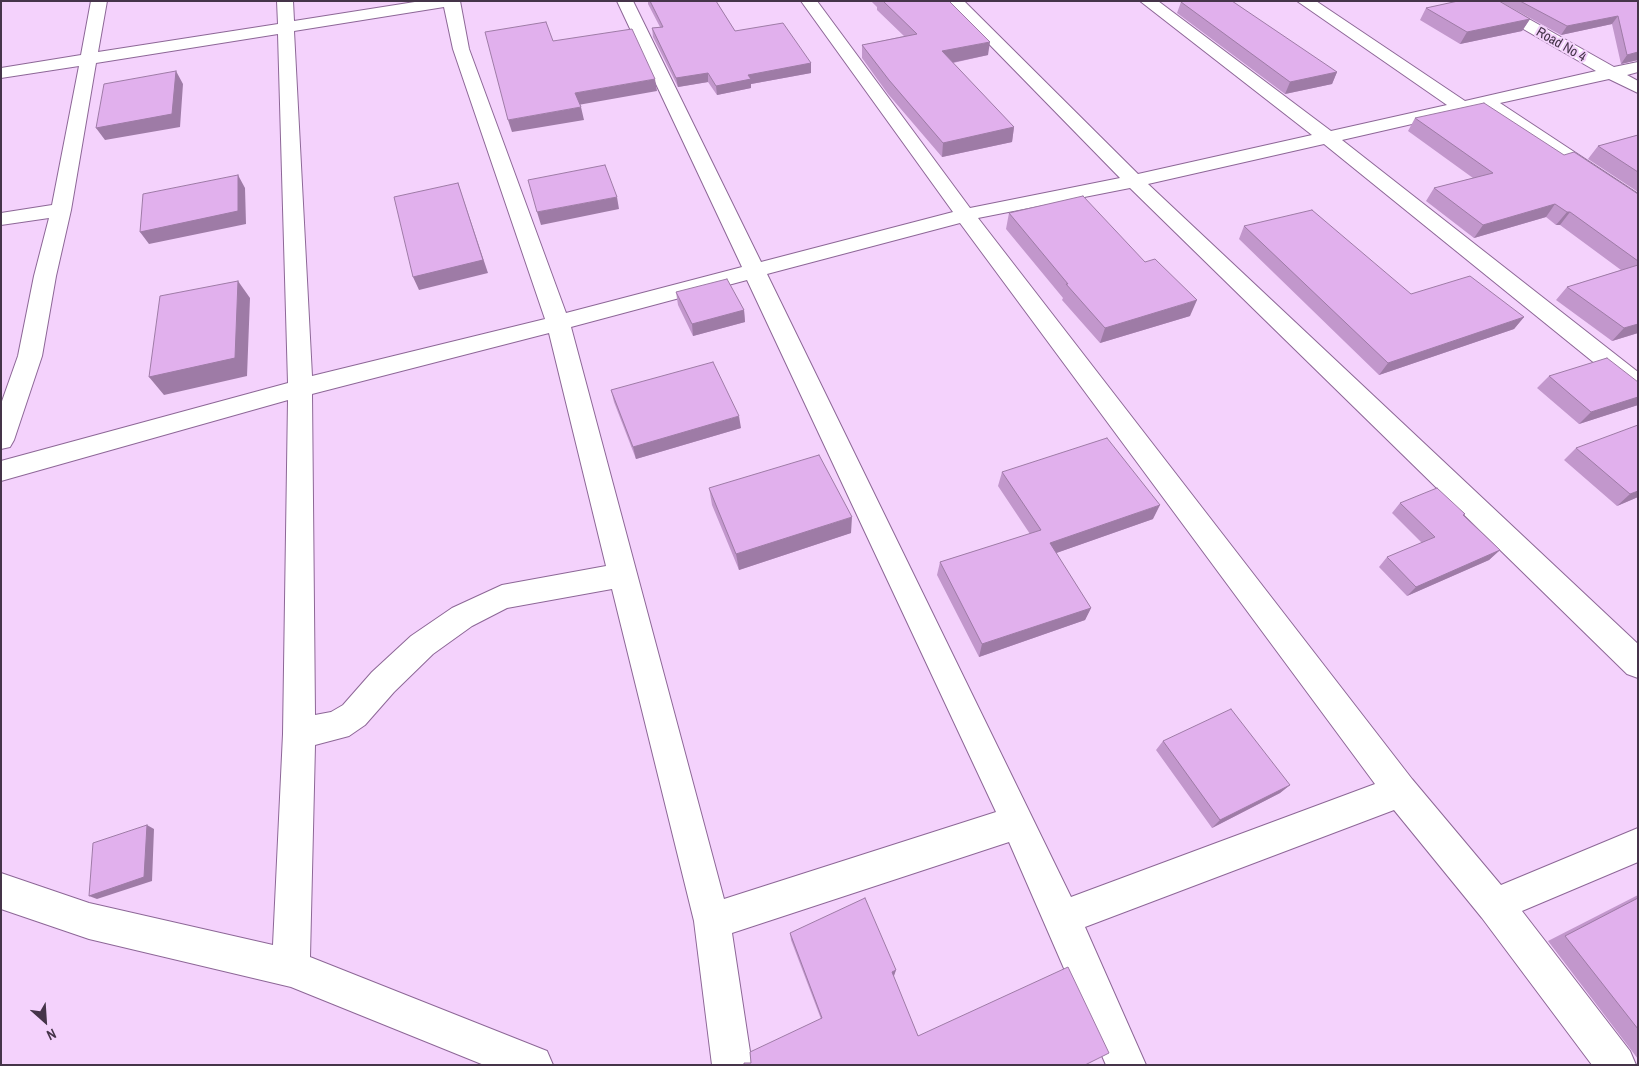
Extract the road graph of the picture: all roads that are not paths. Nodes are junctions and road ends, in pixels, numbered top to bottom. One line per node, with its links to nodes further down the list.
1 (99, 1): 11 (street)
2 (285, 1): 10 (street)
3 (451, 1): 10 (street); 25 (street)
4 (626, 1): 24 (street)
5 (808, 1): 22 (street)
6 (955, 1): 19 (street)
7 (1148, 1): 18 (street)
8 (1305, 1): 17 (street)
9 (1485, 1): 14 (street, Road No 4)
10 (286, 29): 11 (street); 27 (street)
11 (89, 59): 13 (street); 21 (street)
12 (1638, 67): 14 (street)
13 (1, 72)
14 (1610, 73): 15 (street, Road No 4); 16 (street)
15 (1638, 88)
16 (1486, 102): 17 (street); 20 (street)
17 (1462, 107): 18 (street)
18 (1328, 138): 19 (street); 26 (street)
19 (1134, 181): 22 (street); 31 (street)
20 (1638, 203)
21 (61, 210): 23 (street); 28 (street)
22 (965, 215): 24 (street); 33 (street)
23 (1, 220)
24 (755, 270): 25 (street); 34 (street)
25 (558, 323): 27 (street); 30 (street)
26 (1638, 385)
27 (300, 388): 29 (street); 32 (street)
28 (1, 440)
29 (1, 471)
30 (623, 575): 32 (street); 39 (street)
31 (1638, 664)
32 (299, 734): 40 (street)
33 (1400, 791): 37 (street); 38 (street)
34 (1018, 822): 38 (street); 39 (street)
35 (1638, 844): 37 (street)
36 (1, 891): 40 (street)
37 (1495, 905): 44 (street)
38 (1062, 918): 43 (street)
39 (712, 921): 42 (street)
40 (291, 968): 41 (street)
41 (533, 1065)
42 (732, 1065)
43 (1126, 1065)
44 (1616, 1065)

